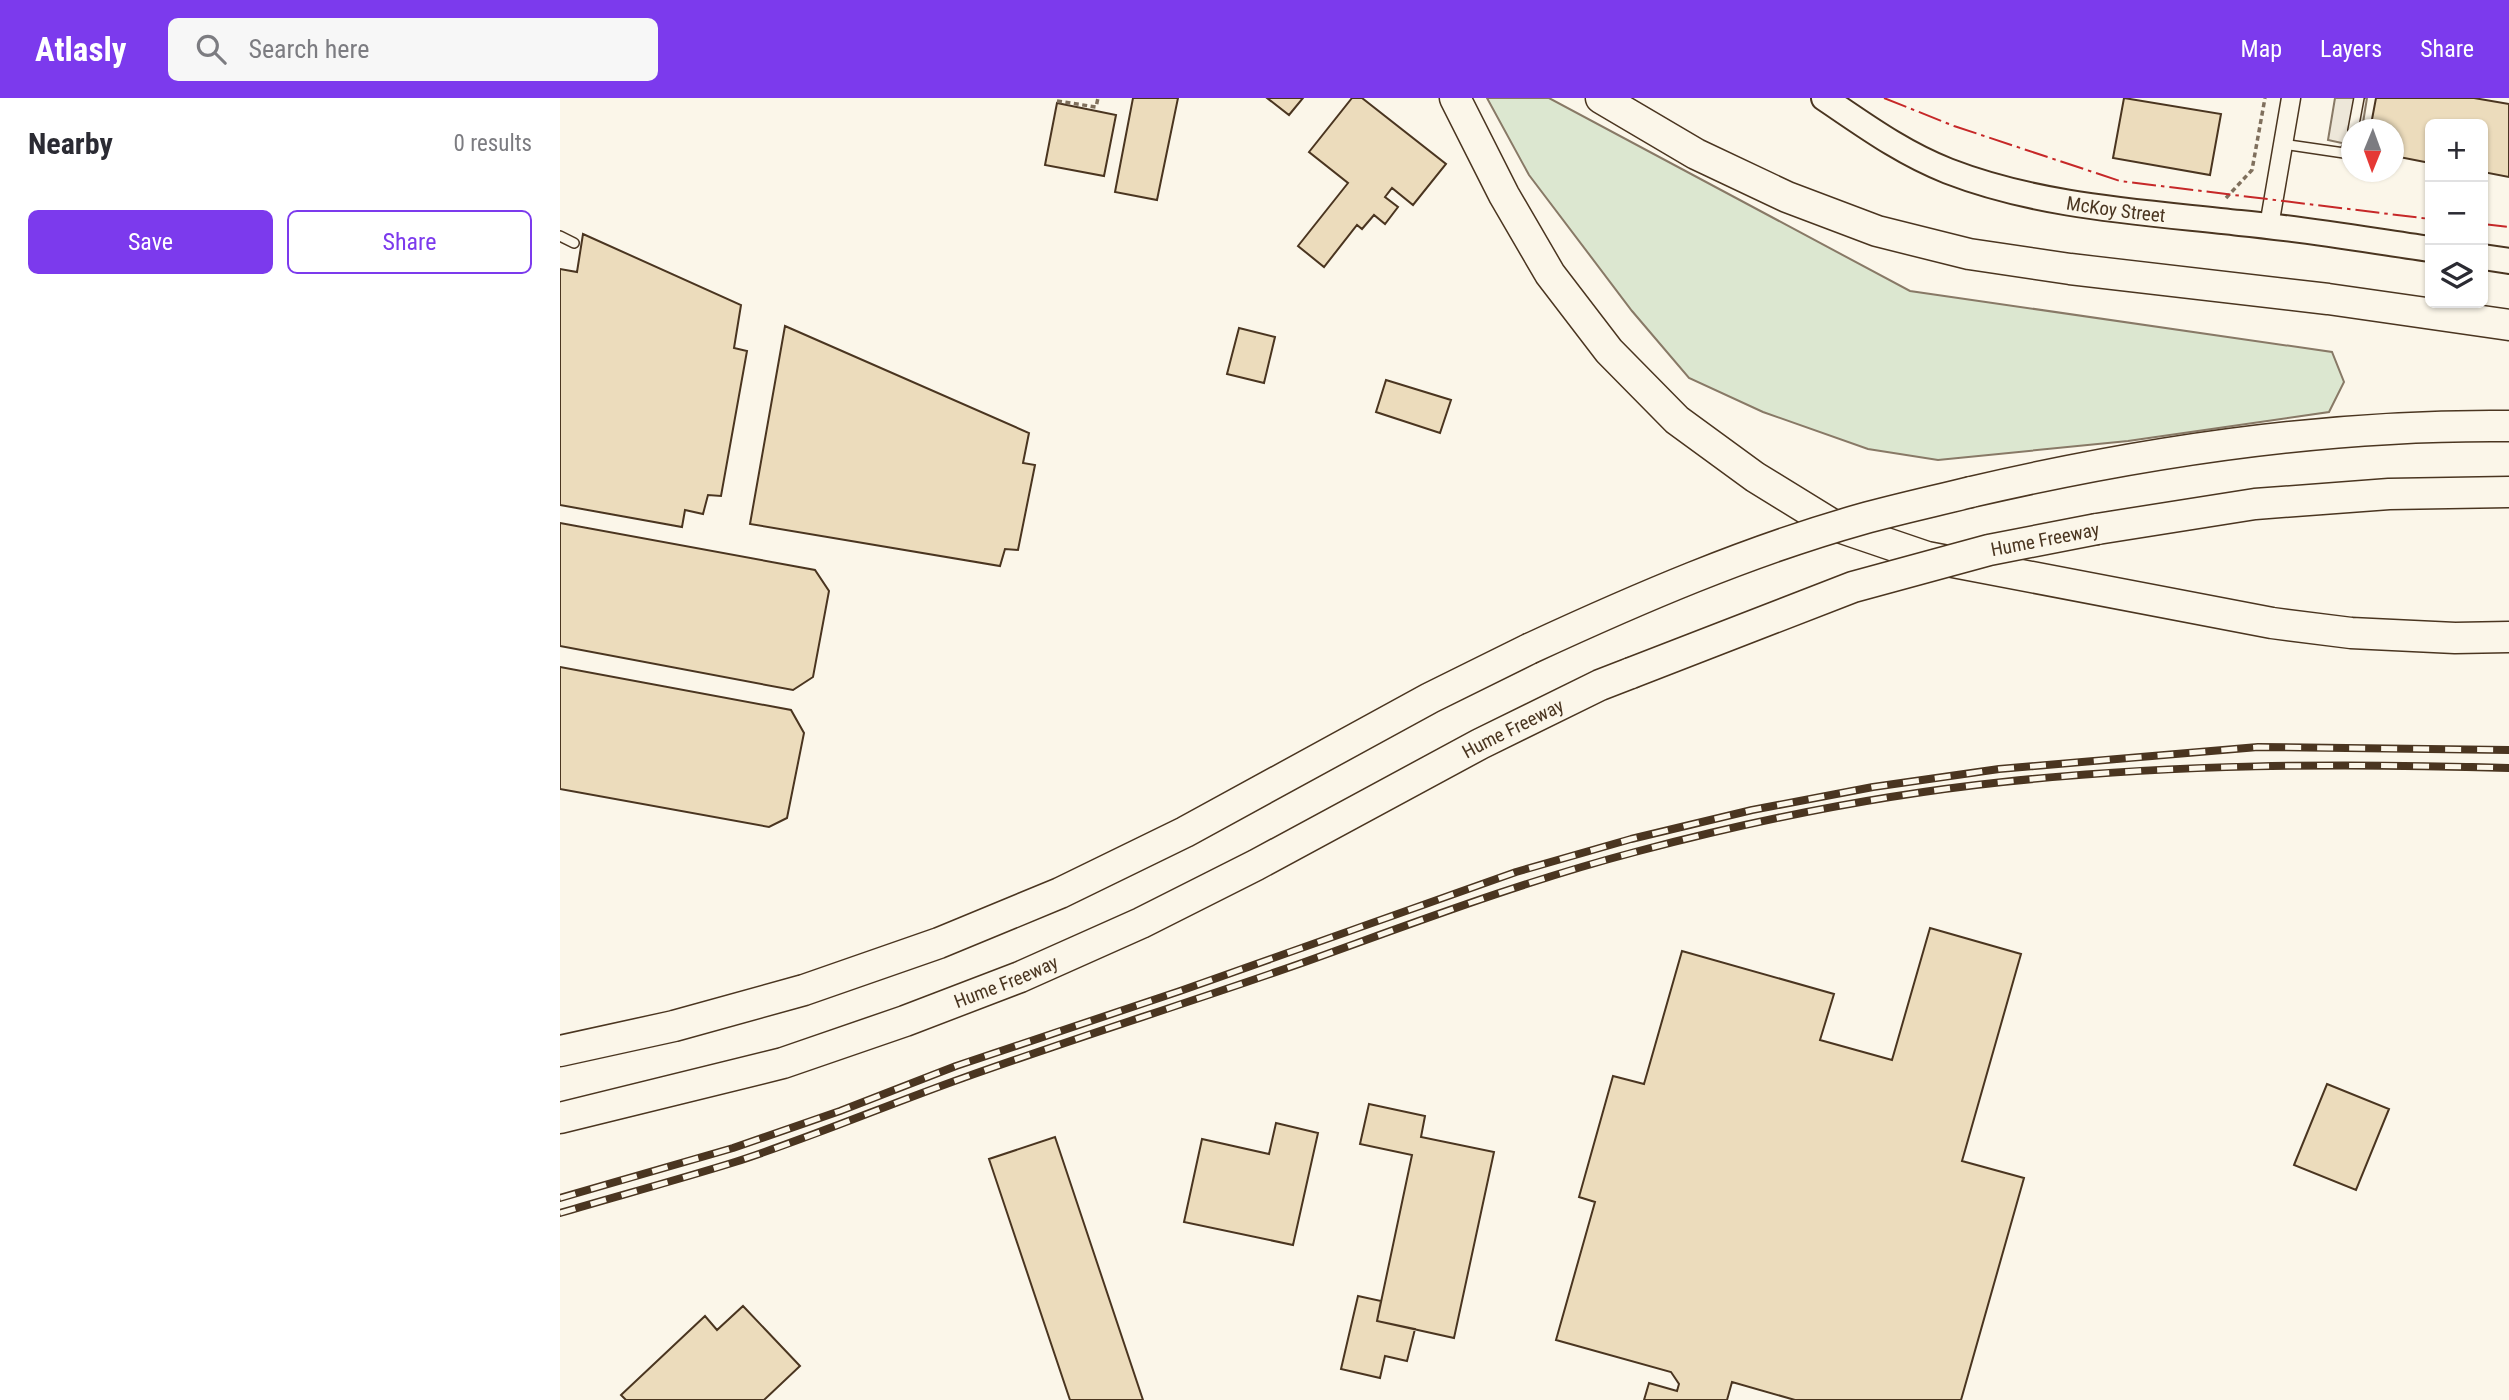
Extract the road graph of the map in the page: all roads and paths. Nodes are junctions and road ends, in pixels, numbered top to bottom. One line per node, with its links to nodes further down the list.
1 (1098, 98): 8 (path)
2 (1455, 98): 22 (highway)
3 (1601, 98): 19 (highway)
4 (1824, 98): 13 (street, McKoy Street)
5 (2265, 98): 12 (path)
6 (2291, 98): 10 (street)
7 (2359, 98): 9 (lane)
8 (1057, 101)
9 (2355, 119)
10 (2283, 144): 11 (lane); 13 (street)
11 (2341, 153)
12 (2214, 197)
13 (2269, 226): 16 (street, McKoy Street)
14 (560, 236): 15 (lane)
15 (574, 243)
16 (2425, 248)
17 (2488, 258): 18 (street)
18 (2509, 261)
19 (2509, 324)
20 (2509, 426): 23 (highway, bridge)
21 (2509, 492): 24 (highway, Hume Freeway, bridge)
22 (2509, 637)
23 (560, 1051)
24 (560, 1118)

